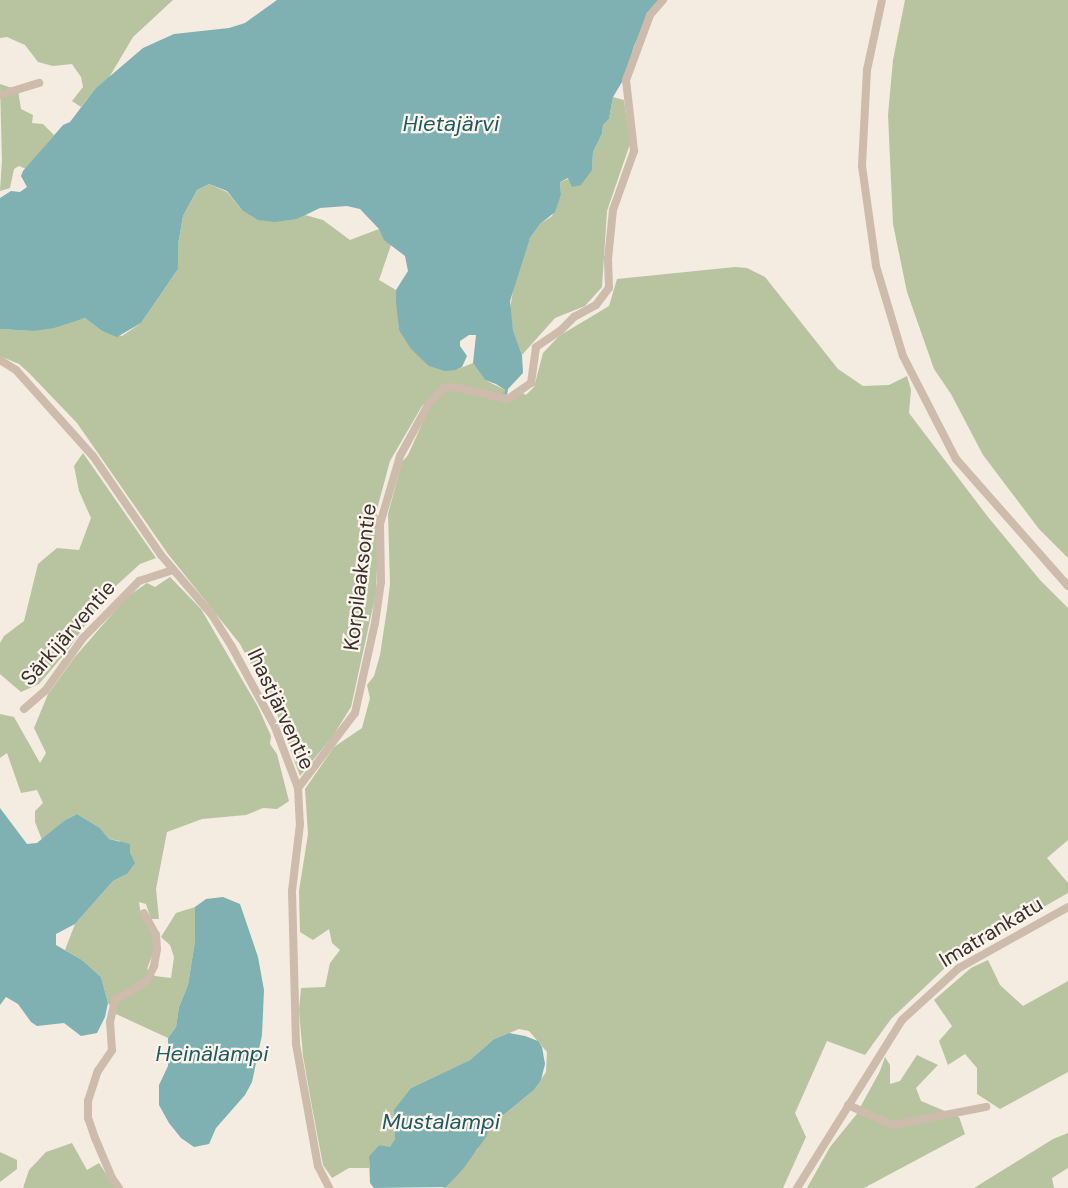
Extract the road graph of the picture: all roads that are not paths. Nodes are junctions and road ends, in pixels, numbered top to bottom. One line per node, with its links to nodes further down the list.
1 (663, 0): 9 (street, Korpilaaksontie)
2 (882, 0): 7 (street)
3 (39, 83): 4 (street)
4 (0, 95)
5 (0, 360): 6 (street, Ihastjärventie)
6 (173, 570): 8 (street, Särkijärventie); 9 (street, Ihastjärventie)
7 (1068, 586)
8 (24, 709)
9 (298, 788): 15 (street, Ihastjärventie)
10 (1068, 907): 12 (street, Imatrankatu)
11 (144, 913): 14 (street)
12 (848, 1105): 13 (street); 16 (street, Imatrankatu)
13 (986, 1107)
14 (119, 1188)
15 (328, 1188)
16 (797, 1188)

